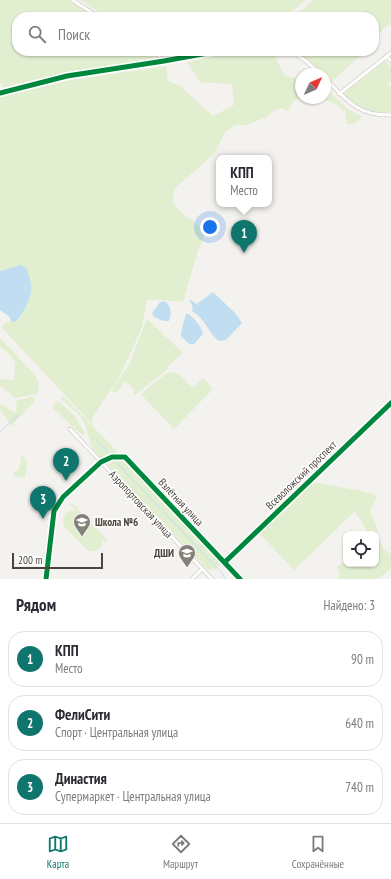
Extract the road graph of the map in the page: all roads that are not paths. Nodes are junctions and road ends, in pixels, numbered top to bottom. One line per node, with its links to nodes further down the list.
1 (72, 0): 2 (street)
2 (91, 12)
3 (391, 53): 7 (street)
4 (158, 56): 8 (street)
5 (192, 56): 8 (street)
6 (298, 56): 10 (street)
7 (386, 56): 9 (street); 13 (street)
8 (164, 61): 12 (street)
9 (391, 61)
10 (314, 68)
11 (331, 85): 13 (street)
12 (0, 93)
13 (339, 94): 14 (street)
14 (391, 115)
15 (391, 403): 18 (street, Всеволожский проспект)
16 (70, 429): 17 (street, Аэропортовская улица)
17 (101, 462): 18 (street, Взлётная улица); 19 (street, Аэропортовская улица); 21 (street)
18 (225, 562): 23 (street, Взлётная улица)
19 (202, 569): 20 (street, Аэропортовская улица); 22 (street)
20 (210, 578)
21 (46, 579)
22 (192, 579)
23 (240, 579)

